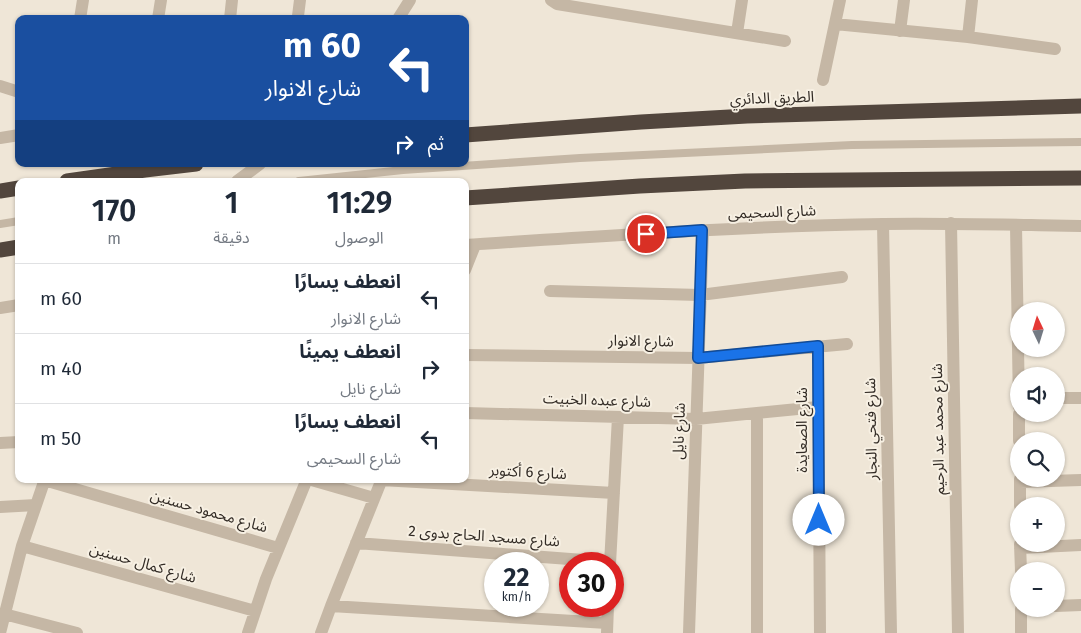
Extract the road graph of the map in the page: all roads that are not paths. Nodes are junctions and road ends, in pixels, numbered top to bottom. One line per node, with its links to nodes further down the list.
1 (83, 0): 11 (street)
2 (161, 0): 12 (street)
3 (232, 0): 13 (street)
4 (300, 0): 14 (street)
5 (410, 0): 15 (street)
6 (551, 0): 18 (street)
7 (742, 0): 18 (street)
8 (840, 0): 16 (street)
9 (904, 0): 17 (street)
10 (972, 0): 19 (street)
11 (81, 15)
12 (159, 15)
13 (230, 15)
14 (298, 15)
15 (401, 15)
16 (834, 24): 17 (street); 22 (street)
17 (900, 30): 19 (street)
18 (737, 33): 20 (street)
19 (968, 38): 21 (street)
20 (785, 41)
21 (1055, 48)
22 (823, 80)
23 (0, 86): 24 (street)
24 (15, 91)
25 (1081, 106): 26 (highway, الطريق الدائري)
26 (469, 135)
27 (15, 136): 28 (street)
28 (0, 138)
29 (1081, 142): 30 (lane)
30 (469, 166)
31 (170, 167): 34 (highway)
32 (256, 167): 35 (street)
33 (447, 167): 36 (lane)
34 (88, 178)
35 (241, 178)
36 (322, 178)
37 (1081, 178): 40 (highway)
38 (15, 189): 39 (highway)
39 (0, 191)
40 (469, 198)
41 (15, 222): 43 (lane)
42 (951, 223): 44 (street, شارع السحيمى); 45 (street, شارع السحيمى); 104 (street, شارع محمد عبد الرحيم)
43 (0, 224)
44 (883, 224): 47 (street, شارع السحيمى); 103 (street, شارع فتحي النجار)
45 (1016, 225): 46 (street, شارع السحيمى); 60 (street)
46 (1081, 226)
47 (702, 230): 48 (street, شارع السحيمى); 53 (street, شارع نايل)
48 (470, 245)
49 (15, 248): 50 (highway)
50 (0, 250)
51 (842, 277): 53 (street)
52 (550, 290): 53 (street)
53 (700, 295): 59 (street, شارع نايل)
54 (15, 306): 55 (street)
55 (0, 308)
56 (847, 344): 57 (street, شارع الانوار)
57 (818, 346): 59 (street, شارع الانوار); 63 (street, شارع الصعايدة)
58 (469, 355): 59 (street, شارع الانوار)
59 (698, 358): 67 (street, شارع نايل)
60 (1018, 367)
61 (1065, 398): 62 (street)
62 (1081, 398)
63 (818, 407): 65 (street, شارع عبده الخبيت); 102 (street, شارع الصعايدة)
64 (469, 413): 66 (street, شارع عبده الخبيت)
65 (757, 413): 67 (street, شارع عبده الخبيت); 101 (street)
66 (618, 417): 67 (street, شارع عبده الخبيت); 78 (street)
67 (696, 419): 100 (street, شارع نايل)
68 (15, 442): 69 (street)
69 (0, 444)
70 (1065, 480): 71 (street)
71 (1081, 480)
72 (43, 483): 80 (street)
73 (58, 483): 86 (street, شارع محمود حسنين)
74 (306, 483): 86 (street)
75 (322, 483): 79 (street)
76 (380, 483): 79 (street)
77 (435, 483): 78 (street, شارع 6 أكتوبر)
78 (614, 493): 87 (street)
79 (374, 498): 82 (street)
80 (36, 505): 81 (street); 85 (street)
81 (0, 507)
82 (356, 543): 88 (street, شارع مسجد الحاج بدوى 2); 90 (street)
83 (1065, 545): 84 (street)
84 (1081, 545)
85 (22, 546): 92 (street, شارع كمال حسنين); 93 (street)
86 (278, 548): 92 (street)
87 (611, 552)
88 (559, 559)
89 (1081, 605): 91 (street)
90 (331, 606): 95 (street); 99 (street)
91 (1065, 606)
92 (255, 612): 98 (street)
93 (4, 614): 96 (street); 97 (street)
94 (1021, 617): 105 (street)
95 (607, 628)
96 (0, 633)
97 (77, 633)
98 (248, 633)
99 (321, 633)
100 (689, 633)
101 (757, 633)
102 (820, 633)
103 (891, 633)
104 (958, 633)
105 (1022, 633)

